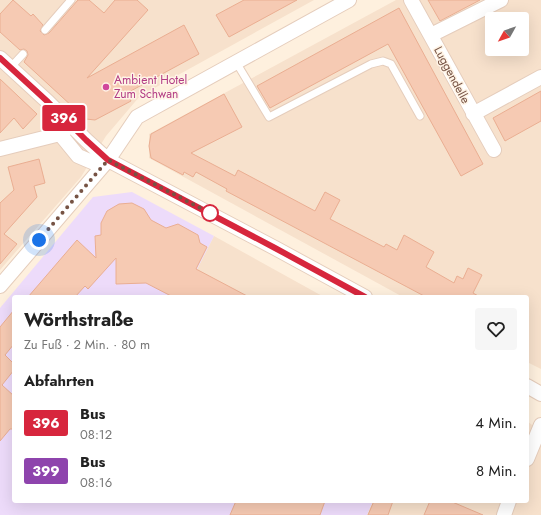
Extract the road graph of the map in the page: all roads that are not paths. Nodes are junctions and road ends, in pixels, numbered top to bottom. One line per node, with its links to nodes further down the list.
1 (71, 0): 5 (lane)
2 (350, 0): 8 (street)
3 (412, 0): 6 (street, Luggendelle)
4 (501, 0): 6 (street, Luggendelle)
5 (46, 30)
6 (431, 35): 12 (street, Luggendelle)
7 (23, 54): 9 (lane)
8 (236, 62): 13 (lane); 18 (street)
9 (5, 63): 11 (street)
10 (541, 77): 12 (street, Luggendelle)
11 (48, 102): 14 (street); 15 (street)
12 (473, 114): 17 (street, Luggendelle)
13 (420, 116)
14 (71, 125): 15 (street); 18 (street)
15 (60, 134): 16 (street); 18 (street)
16 (0, 149)
17 (494, 150)
18 (108, 160): 19 (street); 20 (street)
19 (0, 286)
20 (361, 295)
21 (529, 387): 22 (street)
22 (541, 394)
23 (541, 425): 24 (street)
24 (529, 453)
25 (509, 503): 26 (street)
26 (504, 515)

